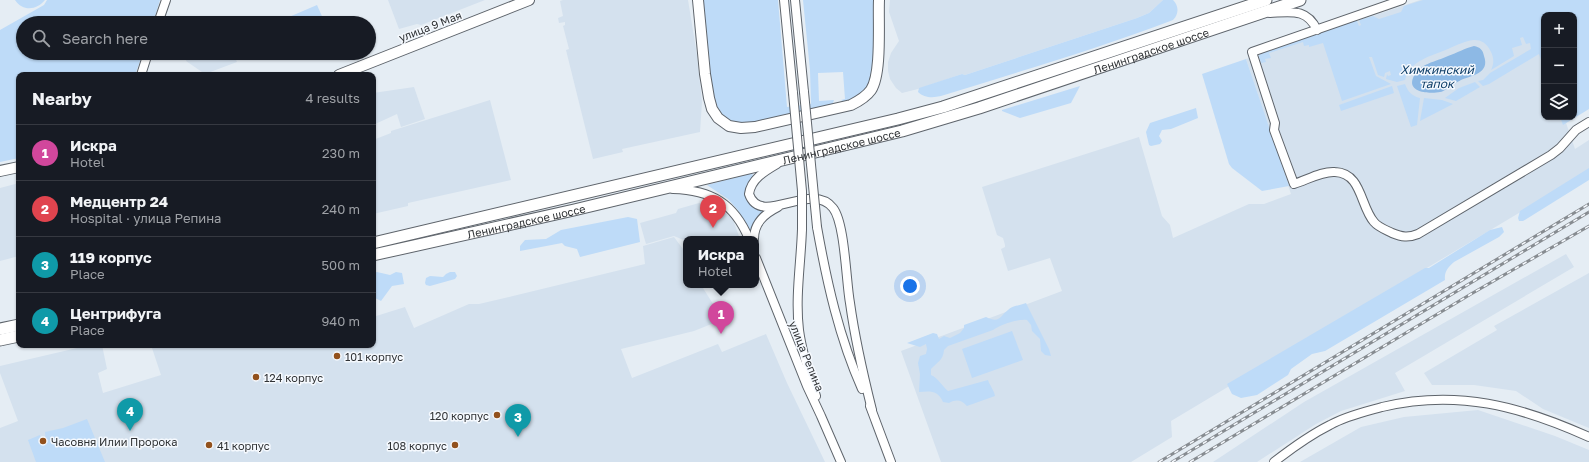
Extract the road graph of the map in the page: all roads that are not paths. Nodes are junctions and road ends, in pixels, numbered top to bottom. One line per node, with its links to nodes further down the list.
1 (166, 0): 11 (street)
2 (529, 0): 15 (main road, улица 9 Мая)
3 (698, 0): 6 (main road)
4 (784, 0): 34 (street, bridge)
5 (796, 0): 33 (street, bridge)
6 (879, 0)
7 (1266, 0): 26 (highway, Ленинградское шоссе)
8 (1300, 0): 10 (highway, Ленинградское шоссе)
9 (1402, 0): 12 (street)
10 (1261, 13): 12 (street); 19 (highway, Ленинградское шоссе)
11 (160, 16)
12 (1317, 30): 18 (street)
13 (146, 60): 14 (street)
14 (142, 72)
15 (347, 72)
16 (1589, 117): 18 (street)
17 (1589, 122): 18 (street)
18 (1560, 148)
19 (788, 158): 22 (highway, Ленинградское шоссе); 23 (street)
20 (16, 168): 21 (main road)
21 (0, 171)
22 (658, 189): 24 (street); 27 (highway, Ленинградское шоссе)
23 (780, 206): 25 (street); 33 (street)
24 (747, 236)
25 (754, 236)
26 (376, 243)
27 (376, 254)
28 (759, 266): 34 (street, улица Репина)
29 (16, 326): 30 (highway)
30 (0, 329)
31 (16, 337): 32 (highway)
32 (0, 340)
33 (872, 410): 36 (street)
34 (821, 416): 37 (street, улица Репина)
35 (1589, 436): 40 (street)
36 (883, 440): 38 (street); 39 (street)
37 (840, 462)
38 (887, 462)
39 (891, 462)
40 (1274, 462)

